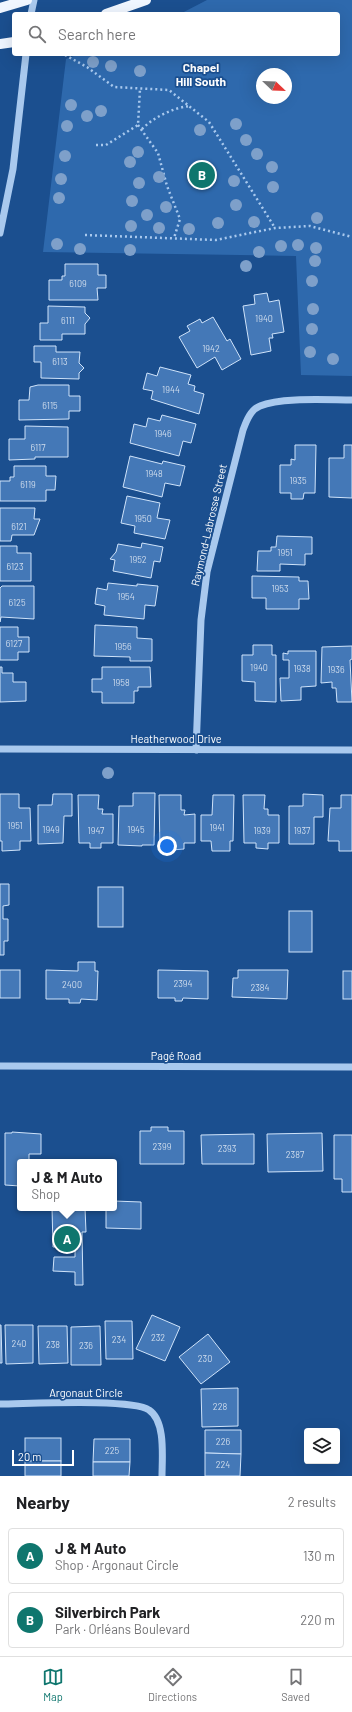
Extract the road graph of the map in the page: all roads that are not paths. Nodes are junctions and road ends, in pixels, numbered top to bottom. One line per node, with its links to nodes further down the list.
1 (27, 0): 4 (main road)
2 (34, 0): 5 (street)
3 (146, 0): 6 (main road)
4 (0, 8)
5 (31, 12)
6 (112, 12)
7 (12, 42): 8 (main road)
8 (0, 44)
9 (26, 56): 10 (street)
10 (0, 233)
11 (352, 400): 13 (street, Raymond-Labrosse Street)
12 (0, 750): 13 (street, Heatherwood Drive)
13 (196, 750): 14 (street, Heatherwood Drive)
14 (352, 750)
15 (0, 1066): 16 (street, Pagé Road)
16 (352, 1067)
17 (0, 1404): 18 (street, Argonaut Circle)
18 (162, 1476)

